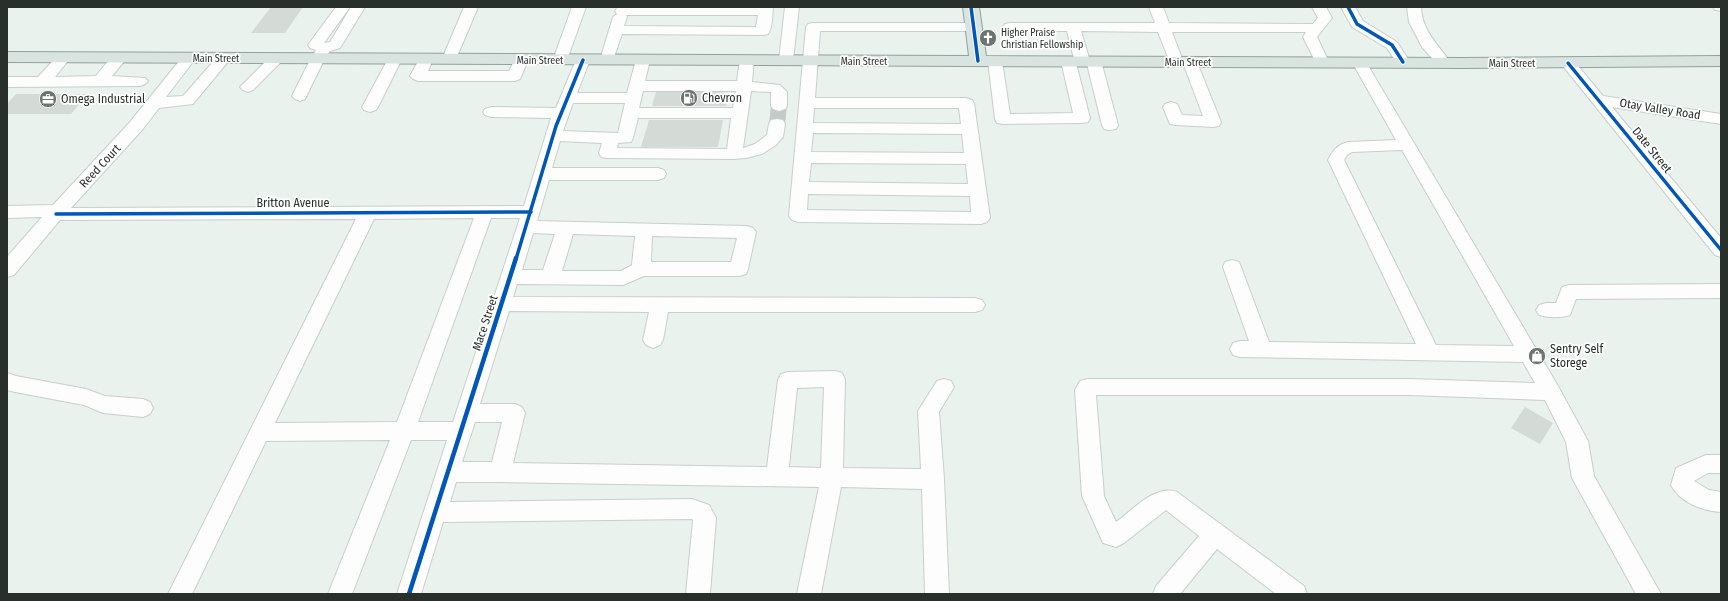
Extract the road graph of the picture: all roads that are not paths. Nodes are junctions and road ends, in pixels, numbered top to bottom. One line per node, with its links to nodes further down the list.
1 (342, 7): 19 (street)
2 (358, 7): 19 (street)
3 (471, 7): 28 (street)
4 (579, 7): 31 (street)
5 (792, 7): 36 (street)
6 (971, 7): 13 (main road)
7 (1156, 7): 16 (street)
8 (1319, 7): 17 (street)
9 (1348, 7): 44 (street)
10 (1414, 7): 45 (street)
11 (622, 9): 12 (street); 18 (street)
12 (766, 9): 18 (street)
13 (973, 27): 37 (street); 38 (main road)
14 (1010, 27): 15 (street)
15 (1073, 27): 16 (street); 40 (street)
16 (1164, 28): 17 (street); 41 (street)
17 (1317, 28): 42 (street)
18 (616, 30): 33 (street)
19 (322, 53): 25 (main road, Main Street); 26 (main road, Main Street); 55 (street)
20 (7, 57): 21 (main road, Main Street)
21 (64, 57): 22 (main road, Main Street); 52 (street)
22 (120, 58): 23 (main road, Main Street); 49 (street)
23 (189, 58): 24 (main road, Main Street); 58 (street, Reed Court)
24 (224, 58): 25 (main road, Main Street); 58 (street)
25 (277, 58): 54 (street)
26 (395, 59): 27 (main road, Main Street); 62 (street)
27 (426, 59): 28 (main road, Main Street); 48 (street)
28 (449, 59): 29 (main road, Main Street)
29 (492, 59): 30 (main road, Main Street); 48 (street)
30 (522, 60): 31 (main road, Main Street); 48 (street)
31 (560, 60): 32 (main road, Main Street)
32 (583, 60): 33 (main road, Main Street); 60 (street, Mace Street)
33 (607, 60): 34 (main road, Main Street)
34 (643, 60): 35 (main road, Main Street); 56 (street)
35 (747, 60): 36 (main road, Main Street); 53 (street)
36 (786, 60): 37 (main road, Main Street)
37 (810, 61): 38 (main road, Main Street); 59 (street)
38 (978, 61): 39 (main road, Main Street)
39 (995, 61): 40 (main road, Main Street); 40 (street)
40 (1081, 61): 41 (main road, Main Street); 68 (street)
41 (1183, 62): 42 (main road, Main Street); 63 (street)
42 (1322, 62): 43 (main road, Main Street)
43 (1359, 62): 44 (main road, Main Street); 73 (street)
44 (1403, 62): 45 (main road, Main Street)
45 (1443, 62): 47 (main road, Main Street)
46 (1721, 62): 47 (main road, Main Street)
47 (1568, 63): 57 (street, Date Street)
48 (484, 76)
49 (100, 81): 50 (street); 52 (street)
50 (140, 81)
51 (7, 82): 52 (street)
52 (42, 82)
53 (744, 86): 56 (street); 61 (street); 65 (street)
54 (248, 87)
55 (300, 96)
56 (633, 99): 60 (street); 65 (street); 72 (street)
57 (1598, 100): 66 (street, Otay Valley Road); 88 (street, Date Street)
58 (154, 103): 82 (street, Reed Court)
59 (807, 103): 69 (street); 70 (street)
60 (565, 106): 64 (street); 71 (street, Mace Street)
61 (779, 106)
62 (370, 107)
63 (1171, 108)
64 (491, 112)
65 (739, 112): 74 (street)
66 (1721, 119)
67 (777, 124): 74 (street)
68 (1110, 125)
69 (805, 128): 70 (street); 75 (street)
70 (970, 129): 76 (street)
71 (554, 136): 72 (street); 77 (street, Mace Street)
72 (611, 138): 74 (street)
73 (1407, 145): 102 (street); 103 (street)
74 (734, 154)
75 (803, 157): 76 (street); 79 (street)
76 (973, 159): 80 (street)
77 (542, 174): 78 (street); 85 (street, Mace Street)
78 (658, 174)
79 (800, 188): 80 (street); 80 (street)
80 (977, 190)
81 (7, 212): 82 (street, Britton Avenue)
82 (57, 212): 84 (street, Britton Avenue); 91 (street, Reed Court)
83 (485, 212): 84 (street, Britton Avenue); 85 (street, Britton Avenue); 110 (street)
84 (368, 213): 109 (street)
85 (529, 220): 86 (street, Britton Avenue); 92 (street, Mace Street)
86 (566, 228): 87 (street, Britton Avenue); 93 (street)
87 (644, 230): 90 (street); 90 (street, Britton Avenue)
88 (1721, 250)
89 (1232, 267): 101 (street)
90 (641, 269): 93 (street)
91 (7, 270)
92 (511, 277): 93 (street); 95 (street, Mace Street)
93 (550, 278)
94 (1721, 291): 98 (street)
95 (502, 304): 96 (street); 108 (street, Mace Street)
96 (660, 304): 97 (street); 99 (street)
97 (975, 305)
98 (1546, 310)
99 (654, 340)
100 (1240, 349): 101 (street)
101 (1262, 349): 102 (street)
102 (1430, 352): 103 (street)
103 (1529, 354): 106 (street)
104 (7, 381): 107 (street)
105 (944, 388): 116 (street)
106 (1551, 392): 119 (street); 128 (street)
107 (143, 408)
108 (464, 422): 110 (street); 112 (street, Mace Street); 113 (street)
109 (260, 432): 110 (street); 120 (street)
110 (404, 432): 121 (street)
111 (1721, 464): 117 (street)
112 (448, 472): 113 (street); 118 (street, Mace Street)
113 (500, 472): 114 (street)
114 (777, 477): 115 (street); 115 (street)
115 (832, 478): 116 (street); 124 (street)
116 (933, 479): 125 (street)
117 (1721, 502)
118 (436, 512): 122 (street, Mace Street); 123 (street)
119 (1216, 534): 126 (street); 127 (street)
120 (180, 594)
121 (340, 594)
122 (409, 594)
123 (698, 594)
124 (809, 594)
125 (937, 594)
126 (1164, 594)
127 (1295, 594)
128 (1649, 594)

